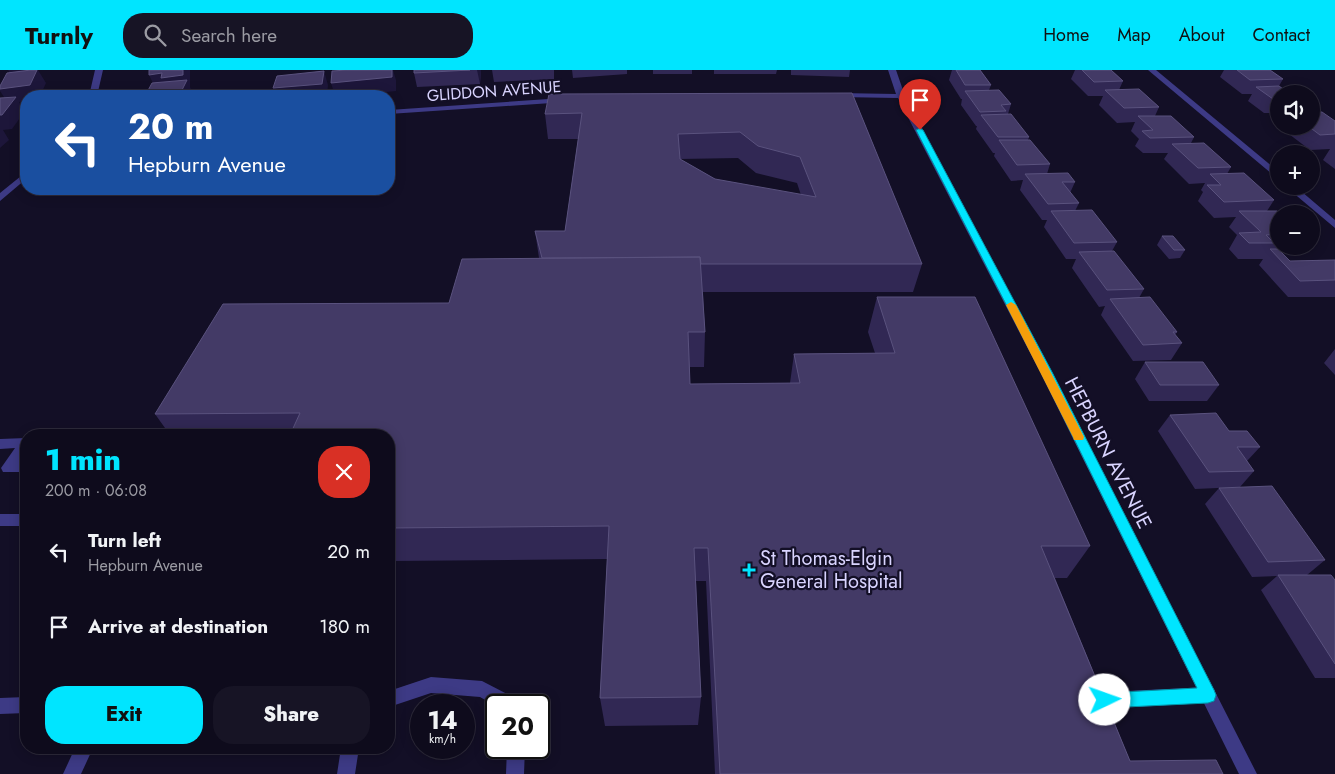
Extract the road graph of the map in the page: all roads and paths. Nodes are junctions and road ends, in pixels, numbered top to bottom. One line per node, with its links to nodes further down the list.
1 (98, 70): 4 (street)
2 (892, 70): 6 (street, HEPBURN AVENUE)
3 (1152, 70): 9 (street)
4 (94, 90)
5 (832, 95): 6 (street)
6 (902, 96): 21 (street, HEPBURN AVENUE)
7 (575, 99): 8 (street, GLIDDON AVENUE)
8 (395, 112)
9 (1270, 169)
10 (20, 180): 12 (street)
11 (1300, 195): 13 (street)
12 (0, 198)
13 (1335, 225)
14 (20, 443): 15 (street)
15 (0, 444)
16 (20, 451): 17 (street)
17 (20, 468)
18 (0, 520): 19 (street)
19 (20, 520)
20 (491, 694): 22 (street)
21 (1208, 695): 25 (street); 32 (street, HEPBURN AVENUE)
22 (395, 697)
23 (20, 705): 24 (street)
24 (0, 706)
25 (1116, 728)
26 (81, 754): 29 (street)
27 (349, 754): 30 (street)
28 (516, 759): 31 (street)
29 (72, 774)
30 (346, 774)
31 (515, 774)
32 (1248, 774)

